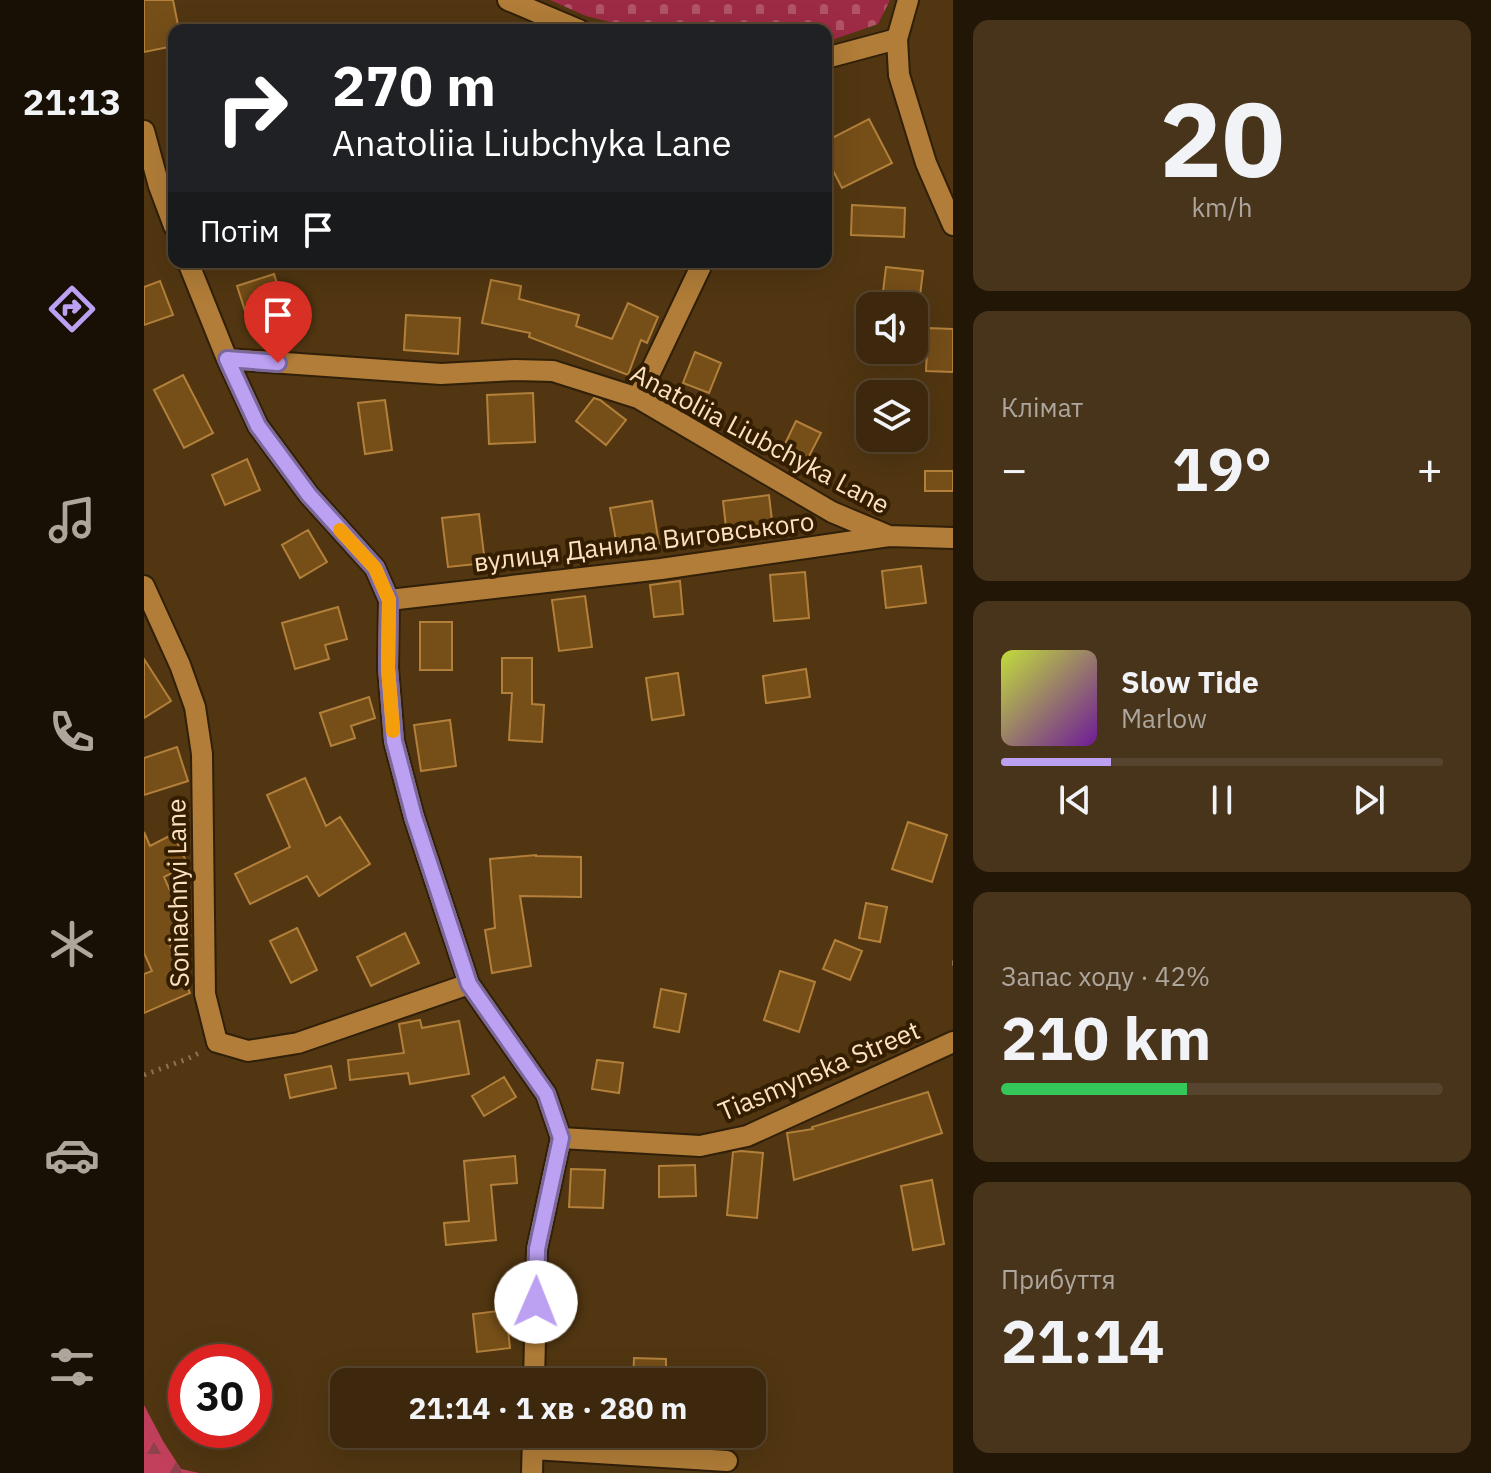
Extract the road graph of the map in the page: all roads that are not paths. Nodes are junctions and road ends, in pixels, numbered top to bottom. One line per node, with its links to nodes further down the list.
1 (508, 0): 3 (street)
2 (908, 0): 4 (street)
3 (565, 24)
4 (897, 39): 5 (street); 8 (street)
5 (832, 56)
6 (144, 131): 7 (street)
7 (168, 210)
8 (953, 225)
9 (190, 268): 11 (street)
10 (700, 268): 12 (street)
11 (227, 359): 12 (street, Anatoliia Liubchyka Lane); 16 (street)
12 (638, 398): 13 (street, Anatoliia Liubchyka Lane)
13 (889, 536): 14 (street, вулиця Данила Виговського); 16 (street, вулиця Данила Виговського)
14 (953, 538)
15 (144, 586): 17 (street, Soniachnyi Lane)
16 (389, 600): 17 (street)
17 (469, 984): 19 (street)
18 (953, 1042): 19 (street, Tiasmynska Street)
19 (561, 1138): 20 (street)
20 (534, 1368)
21 (533, 1448): 24 (street)
22 (601, 1448): 23 (street)
23 (727, 1461)
24 (532, 1473)

